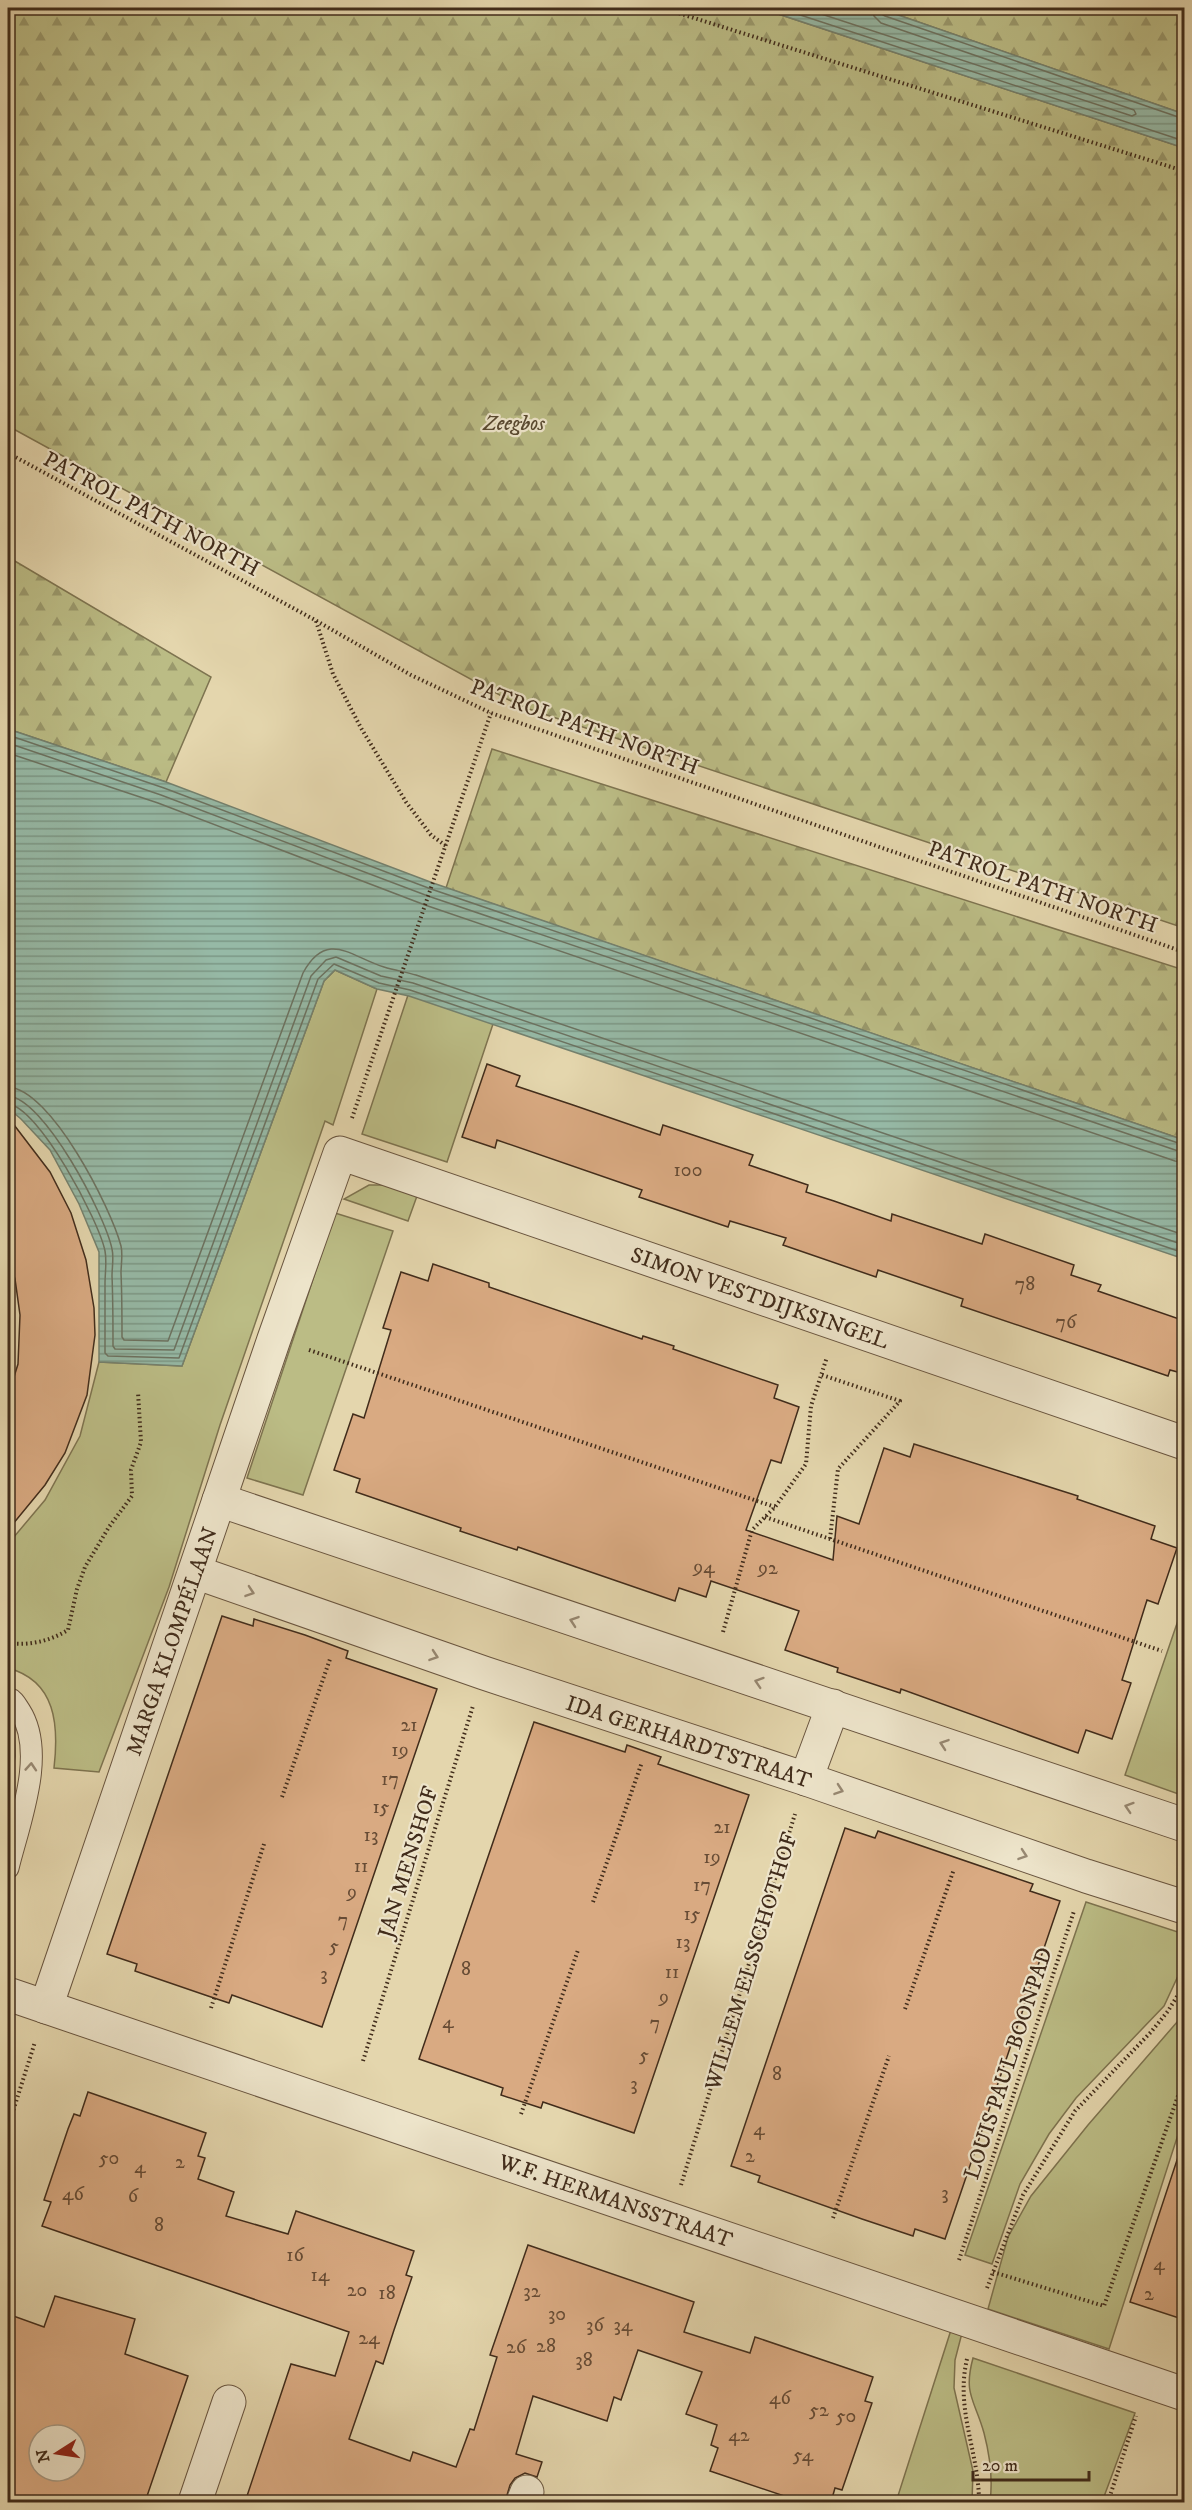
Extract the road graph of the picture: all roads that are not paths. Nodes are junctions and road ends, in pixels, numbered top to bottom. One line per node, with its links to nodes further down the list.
1 (339, 1155): 2 (street, SIMON VESTDIJKSINGEL); 3 (street, MARGA KLOMPÉLAAN)
2 (1185, 1443)
3 (219, 1500): 4 (street, MARGA KLOMPÉLAAN); 6 (street, one-way to 3)
4 (195, 1572): 7 (street, IDA GERHARDTSTRAAT, one-way to 7); 12 (street, MARGA KLOMPÉLAAN)
5 (8, 1698): 9 (lane, one-way to 5)
6 (834, 1706): 7 (street); 8 (street, one-way to 6)
7 (806, 1779): 10 (street, IDA GERHARDTSTRAAT, one-way to 10)
8 (1185, 1825)
9 (8, 1868)
10 (1185, 1906)
11 (8, 1994): 12 (street, W.F. HERMANSSTRAAT)
12 (46, 2007): 13 (street, W.F. HERMANSSTRAAT)
13 (1185, 2394)
14 (229, 2402): 15 (street)
15 (195, 2502)

